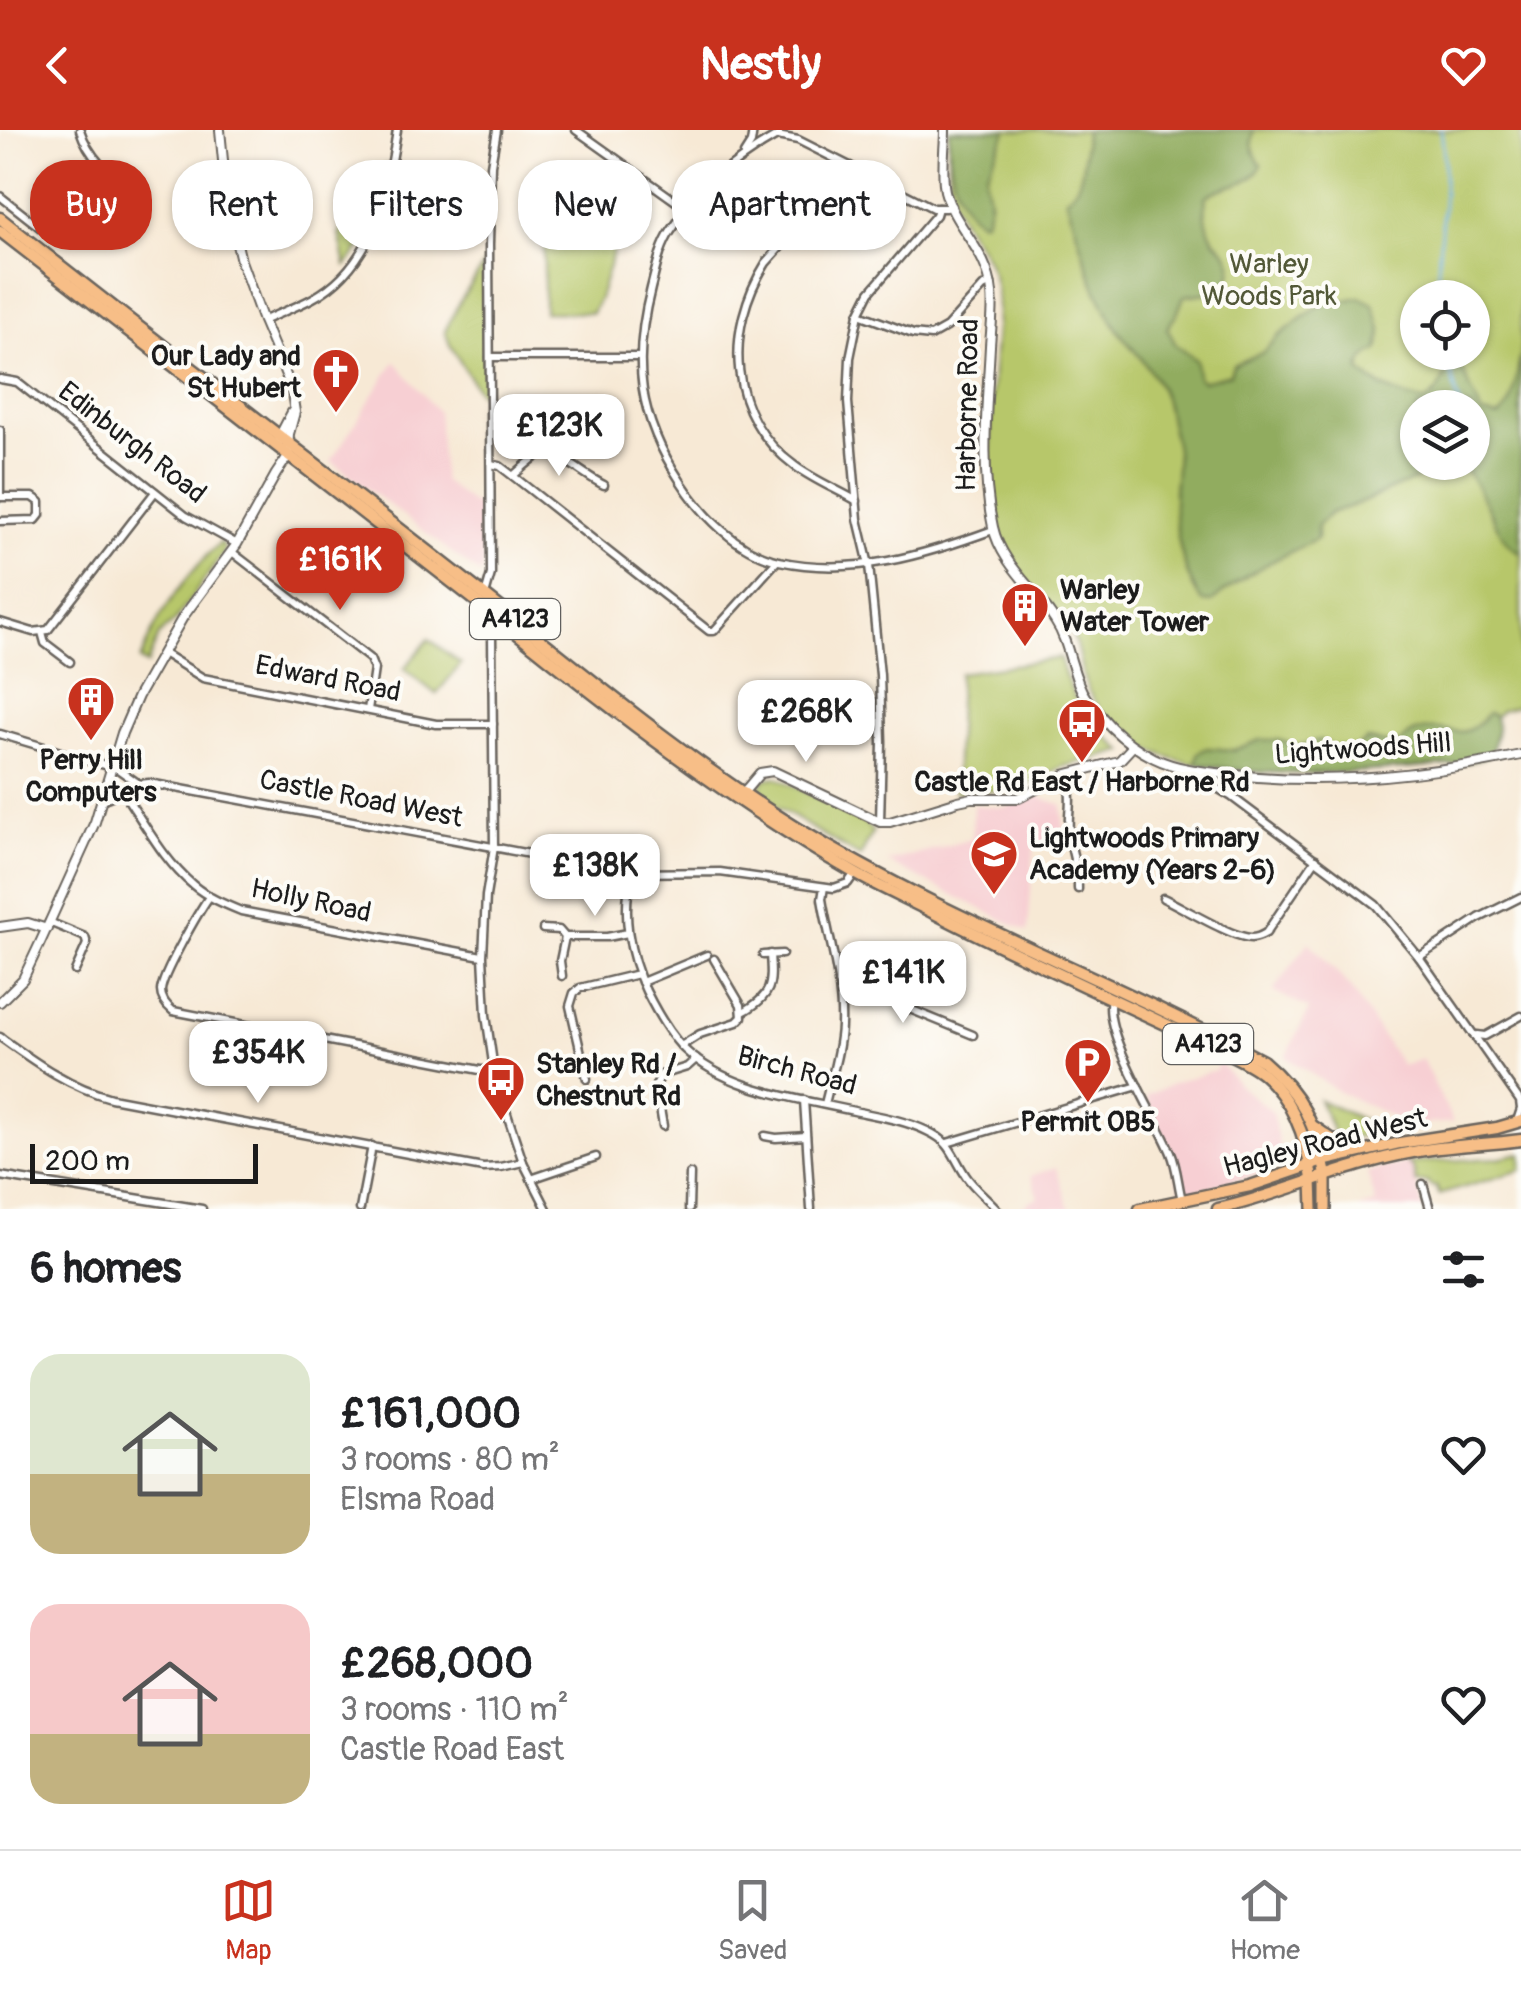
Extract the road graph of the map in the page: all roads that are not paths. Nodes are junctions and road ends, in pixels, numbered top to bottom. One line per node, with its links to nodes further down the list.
1 (80, 130): 12 (street)
2 (220, 130): 27 (street)
3 (397, 130): 27 (street)
4 (497, 130): 28 (street)
5 (576, 130): 17 (street)
6 (790, 130): 10 (street)
7 (945, 130): 18 (street, Harborne Road)
8 (753, 132): 9 (street); 11 (street)
9 (776, 135): 10 (street); 11 (street)
10 (798, 140): 14 (street)
11 (744, 156): 13 (street)
12 (96, 160)
13 (739, 160)
14 (838, 160)
15 (906, 193): 19 (street)
16 (0, 196): 20 (street)
17 (672, 199)
18 (952, 206): 19 (street); 25 (street, Harborne Road)
19 (938, 208): 26 (street)
20 (30, 215)
21 (0, 218): 32 (highway, A4123)
22 (672, 230): 29 (street)
23 (0, 231): 32 (highway, A4123)
24 (778, 250): 38 (street)
25 (991, 282): 26 (street); 40 (street, Harborne Road)
26 (860, 314): 38 (street)
27 (263, 320): 32 (street)
28 (490, 357): 29 (street); 33 (street)
29 (640, 357): 42 (street)
30 (0, 379): 36 (street, Edinburgh Road)
31 (0, 430): 37 (street)
32 (284, 446): 41 (street); 44 (highway, A4123); 45 (highway, A4123)
33 (491, 464): 34 (street); 44 (street)
34 (513, 476): 35 (street); 42 (street)
35 (604, 485)
36 (155, 492): 41 (street, Edinburgh Road); 47 (street)
37 (0, 497): 39 (street)
38 (857, 501): 43 (street)
39 (0, 521)
40 (993, 530): 43 (street); 53 (street, Harborne Road)
41 (235, 548): 48 (street); 50 (street, Edinburgh Road)
42 (778, 561): 43 (street)
43 (870, 565): 62 (street)
44 (485, 595): 45 (highway); 60 (highway, A4123)
45 (502, 621): 51 (street); 60 (highway, A4123)
46 (0, 622): 47 (street)
47 (42, 632): 49 (street)
48 (162, 652): 50 (street, Edward Road); 55 (street)
49 (70, 662)
50 (368, 710): 51 (street, Edward Road)
51 (493, 724): 63 (street)
52 (0, 734): 55 (street, Castle Road West)
53 (1134, 746): 56 (street, Harborne Road); 57 (street)
54 (1521, 754): 56 (street, Lightwoods Hill)
55 (112, 767): 58 (street, Castle Road West); 61 (street)
56 (1207, 772): 64 (street, Harborne Road)
57 (1064, 775): 62 (street); 68 (street)
58 (139, 784): 59 (street, Castle Road West); 63 (street, Castle Road West)
59 (122, 791): 61 (street, Castle Road West); 70 (street, Holly Road)
60 (741, 796): 62 (street); 65 (highway, A4123)
61 (102, 800): 72 (street)
62 (880, 822)
63 (494, 847): 66 (street, Castle Road West); 79 (street)
64 (1316, 859): 71 (street); 81 (street, Harborne Road)
65 (857, 868): 67 (street); 86 (highway, A4123)
66 (632, 873): 67 (street, Castle Road West); 75 (street, Birch Road)
67 (824, 886): 85 (street)
68 (1078, 889)
69 (1521, 896): 81 (street)
70 (209, 897): 79 (street, Holly Road); 95 (street)
71 (1163, 898)
72 (48, 925): 73 (street); 82 (street); 87 (street)
73 (0, 927)
74 (543, 929): 76 (street)
75 (628, 933): 76 (street); 84 (street, Birch Road)
76 (565, 937): 83 (street)
77 (694, 948): 80 (street)
78 (782, 954): 88 (street)
79 (482, 956): 95 (street)
80 (698, 958): 84 (street); 88 (street)
81 (1419, 958): 91 (street, Harborne Road)
82 (76, 971)
83 (562, 976)
84 (640, 978): 93 (street, Birch Road); 96 (street)
85 (838, 983): 90 (street); 99 (street)
86 (1114, 994): 97 (street); 102 (highway, A4123); 112 (highway, A4123)
87 (0, 1002)
88 (743, 1012): 93 (street)
89 (1521, 1016): 91 (street)
90 (974, 1035)
91 (1476, 1035): 100 (street, Harborne Road)
92 (0, 1037): 107 (street)
93 (681, 1046): 94 (street, Birch Road)
94 (696, 1059): 98 (street, Birch Road); 101 (street)
95 (494, 1070): 111 (street)
96 (587, 1079)
97 (1138, 1086): 106 (street); 119 (street)
98 (804, 1100): 99 (street, Birch Road); 104 (street)
99 (825, 1104): 106 (street, Birch Road)
100 (1519, 1121): 108 (highway, Hagley Road West)
101 (663, 1126)
102 (1313, 1126): 108 (highway); 110 (highway, A4123)
103 (765, 1136): 104 (street)
104 (806, 1136): 124 (street)
105 (1521, 1140): 114 (highway, Hagley Road West)
106 (947, 1143): 125 (street)
107 (372, 1146): 111 (street); 121 (street)
108 (1367, 1151): 110 (highway, Hagley Road West)
109 (596, 1157): 116 (street)
110 (1323, 1161): 112 (highway, Hagley Road West); 114 (highway)
111 (523, 1162): 116 (street)
112 (1310, 1165): 117 (highway); 119 (highway, Hagley Road West)
113 (690, 1174): 123 (street)
114 (1326, 1175): 117 (highway, Hagley Road West); 129 (main road)
115 (0, 1176): 120 (street)
116 (531, 1179): 122 (street)
117 (1312, 1179): 127 (highway, Hagley Road West); 128 (main road)
118 (1422, 1184): 130 (street)
119 (1182, 1201): 126 (highway, Hagley Road West)
120 (202, 1209)
121 (360, 1209)
122 (547, 1209)
123 (690, 1209)
124 (811, 1209)
125 (997, 1209)
126 (1140, 1209)
127 (1218, 1209)
128 (1313, 1209)
129 (1326, 1209)
130 (1430, 1209)

